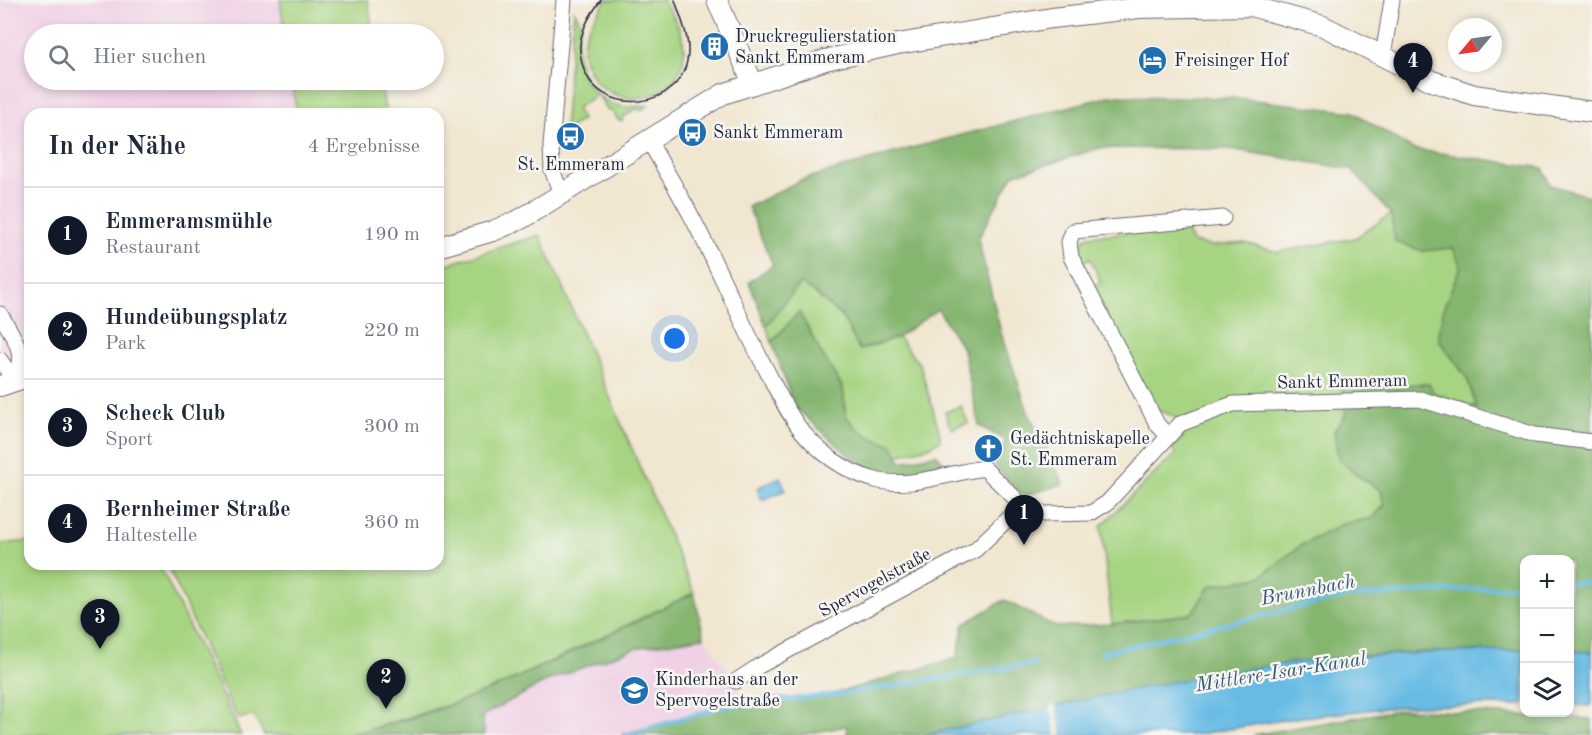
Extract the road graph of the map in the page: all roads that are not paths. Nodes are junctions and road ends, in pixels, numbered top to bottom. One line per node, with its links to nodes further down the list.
1 (564, 0): 8 (street)
2 (717, 0): 5 (main road)
3 (1392, 0): 4 (street)
4 (1383, 56): 5 (main road); 6 (main road)
5 (753, 84): 7 (main road)
6 (1592, 112)
7 (648, 139): 8 (main road); 18 (street, Sankt Emmeram)
8 (561, 193): 10 (main road)
9 (1223, 218): 16 (street)
10 (444, 245)
11 (0, 314): 12 (street)
12 (13, 336): 13 (street); 15 (street)
13 (24, 341)
14 (0, 360): 15 (street)
15 (15, 381)
16 (1168, 436): 17 (street, Sankt Emmeram); 18 (street, Sankt Emmeram)
17 (1592, 442)
18 (1022, 505): 19 (street, Spervogelstraße)
19 (736, 681)

